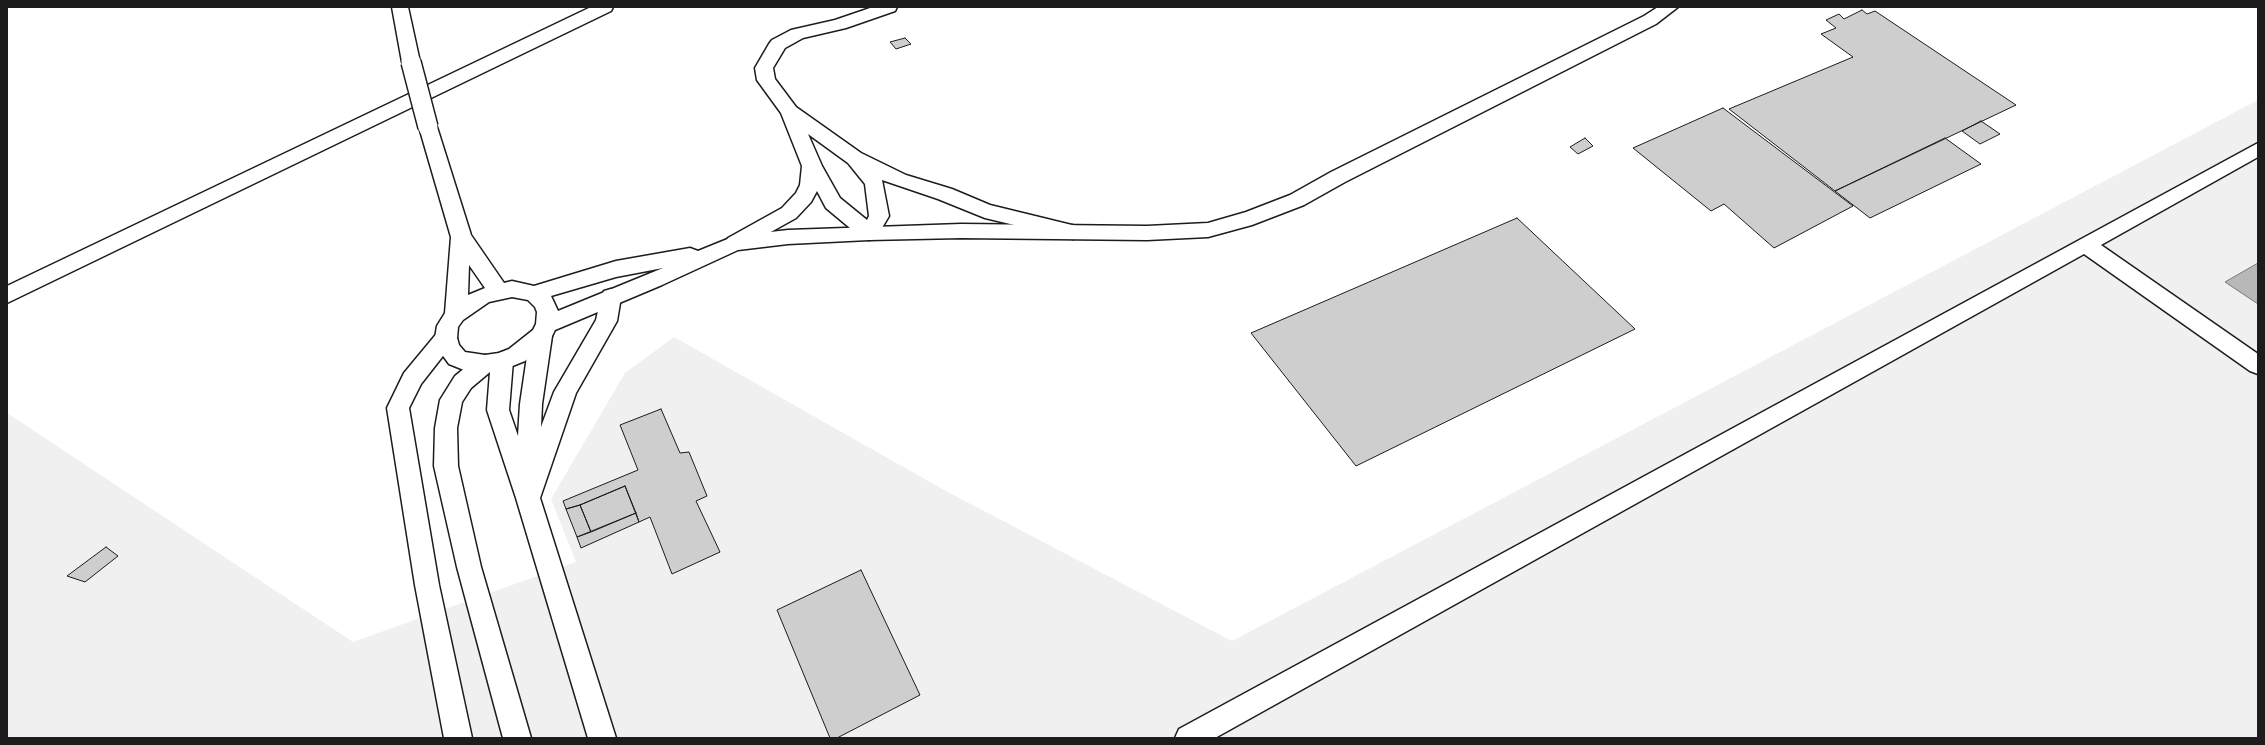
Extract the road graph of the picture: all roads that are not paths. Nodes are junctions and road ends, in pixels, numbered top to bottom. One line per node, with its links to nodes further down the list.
1 (400, 7): 11 (street, bridge)
2 (605, 7): 17 (street)
3 (889, 7): 5 (street)
4 (1670, 7): 10 (street)
5 (790, 111): 7 (street); 8 (street)
6 (2258, 149): 13 (street)
7 (854, 158): 9 (street); 10 (street)
8 (812, 166): 9 (street); 12 (street)
9 (869, 232): 10 (street); 12 (street)
10 (1074, 232)
11 (461, 237): 15 (street); 19 (street)
12 (735, 243): 14 (street)
13 (2086, 244): 23 (street); 28 (street)
14 (715, 250): 16 (street); 18 (street)
15 (498, 291): 16 (street); 19 (street)
16 (534, 294): 20 (street)
17 (7, 295)
18 (611, 297): 20 (street); 24 (street)
19 (456, 314): 21 (street)
20 (544, 330): 22 (street); 24 (street)
21 (446, 338): 22 (street); 25 (street)
22 (493, 363): 24 (street); 26 (street)
23 (2258, 365)
24 (528, 498): 27 (street)
25 (458, 738)
26 (517, 738)
27 (602, 738)
28 (1189, 738)

